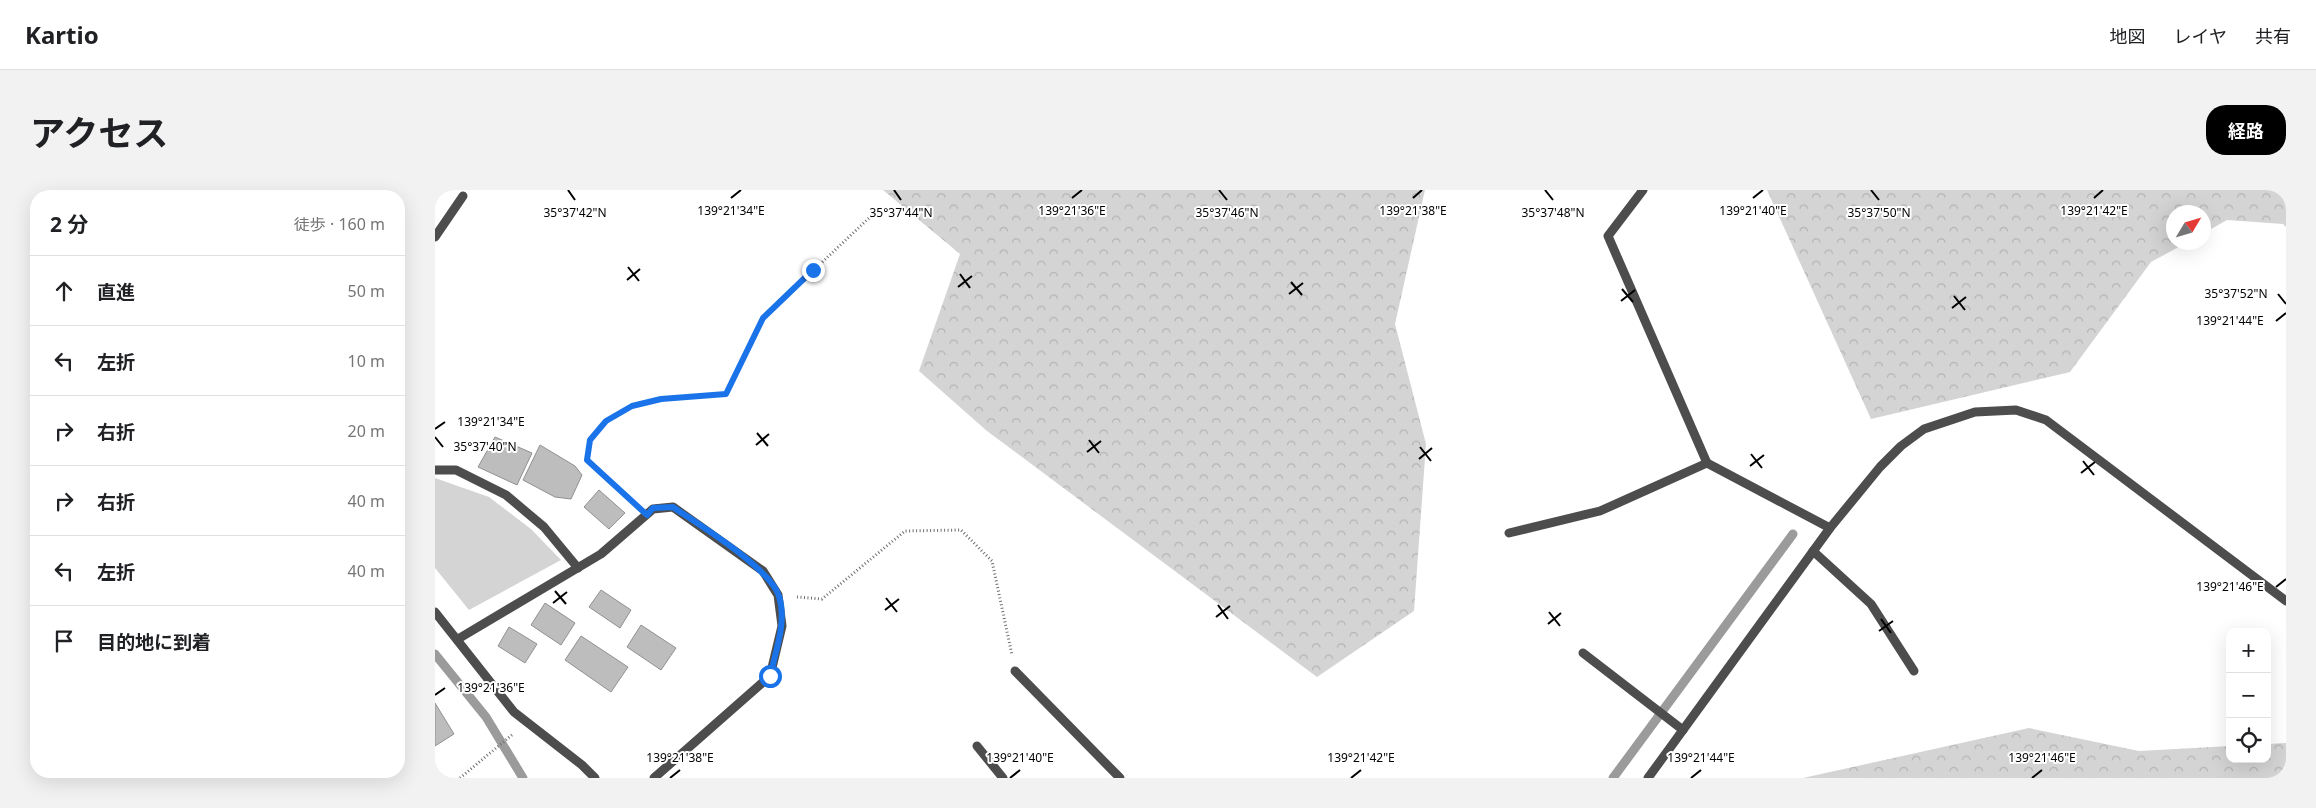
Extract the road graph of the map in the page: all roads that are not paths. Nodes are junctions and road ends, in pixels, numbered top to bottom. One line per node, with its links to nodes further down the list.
1 (1643, 190): 4 (street)
2 (463, 196): 3 (street)
3 (435, 237)
4 (1707, 463): 6 (street); 7 (street)
5 (435, 470): 9 (street)
6 (1830, 528): 8 (street); 10 (street)
7 (1509, 533)
8 (1813, 551): 15 (street); 16 (street)
9 (578, 568): 12 (street); 19 (street)
10 (2286, 601)
11 (435, 612): 12 (street)
12 (458, 639): 18 (street)
13 (1583, 653): 16 (street)
14 (1015, 671): 21 (street)
15 (1914, 671)
16 (1683, 730): 22 (street)
17 (977, 746): 20 (street)
18 (595, 778)
19 (654, 778)
20 (1003, 778)
21 (1120, 778)
22 (1648, 778)

